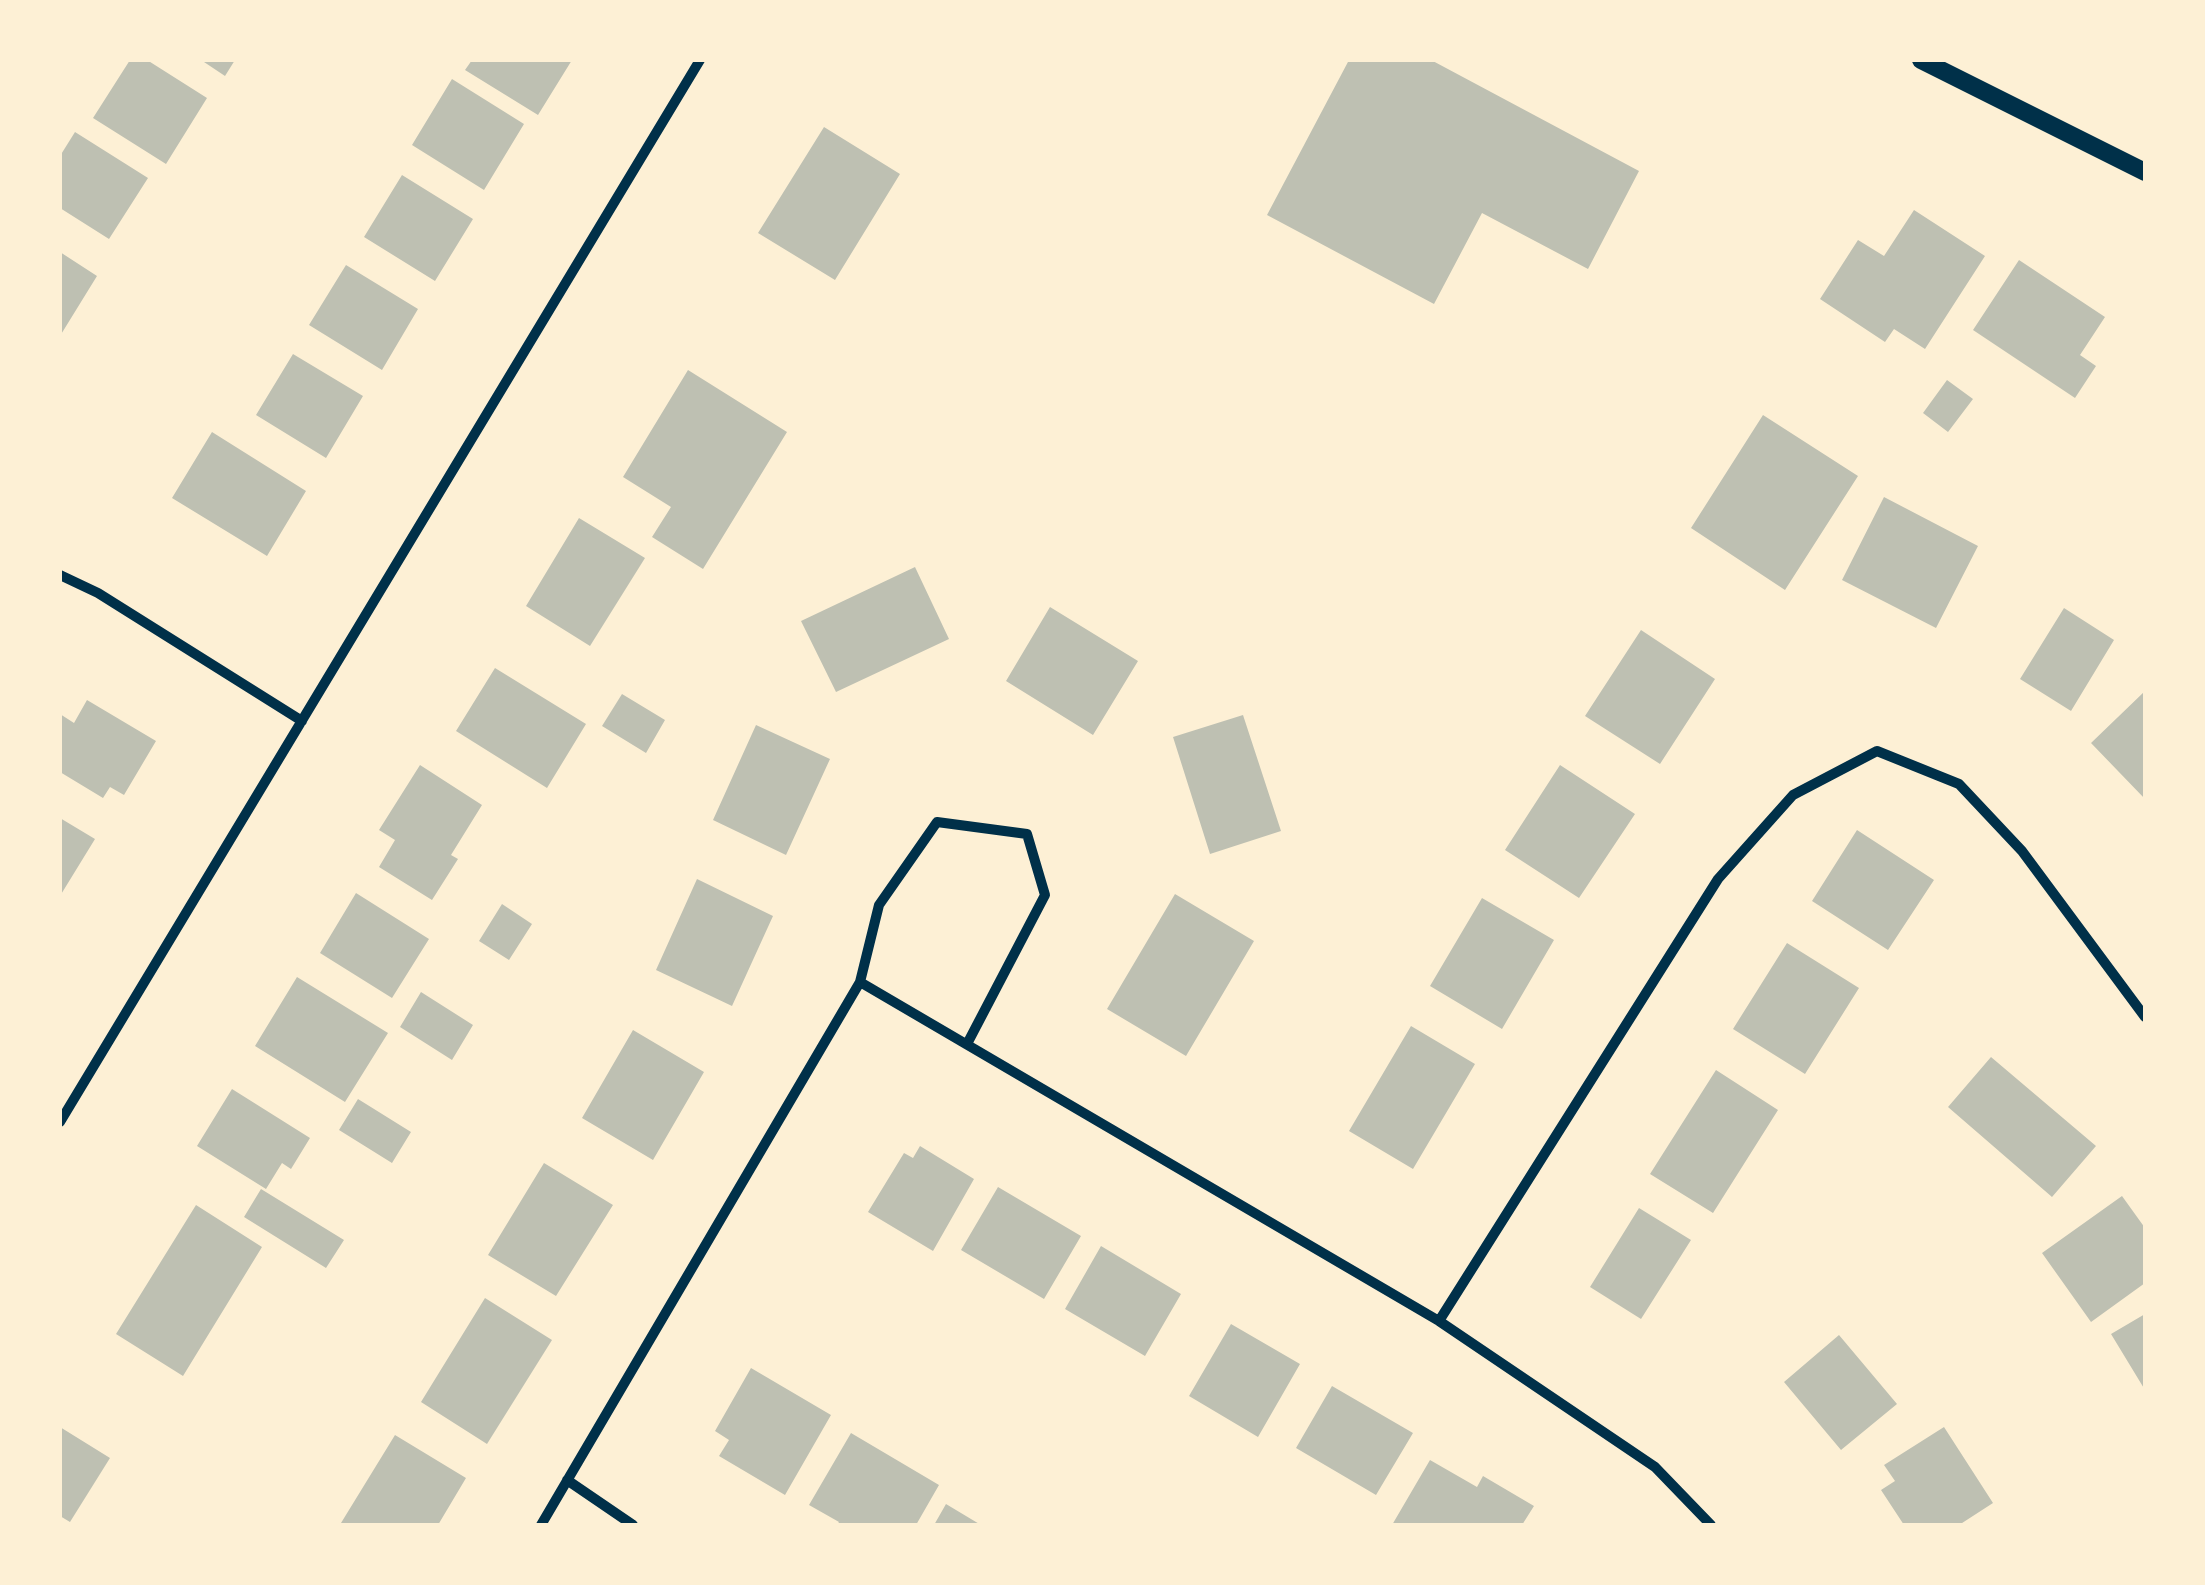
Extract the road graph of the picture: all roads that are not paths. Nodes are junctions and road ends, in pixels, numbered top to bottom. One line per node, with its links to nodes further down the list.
1 (700, 60): 5 (street)
2 (1921, 60): 3 (street)
3 (2145, 172)
4 (60, 575): 5 (street)
5 (302, 720): 9 (street)
6 (860, 982): 8 (street); 8 (street); 11 (street)
7 (2145, 1017): 10 (street)
8 (967, 1044): 10 (street)
9 (60, 1122)
10 (1439, 1321): 14 (street)
11 (567, 1480): 12 (street); 13 (street)
12 (540, 1525)
13 (633, 1525)
14 (1712, 1525)

